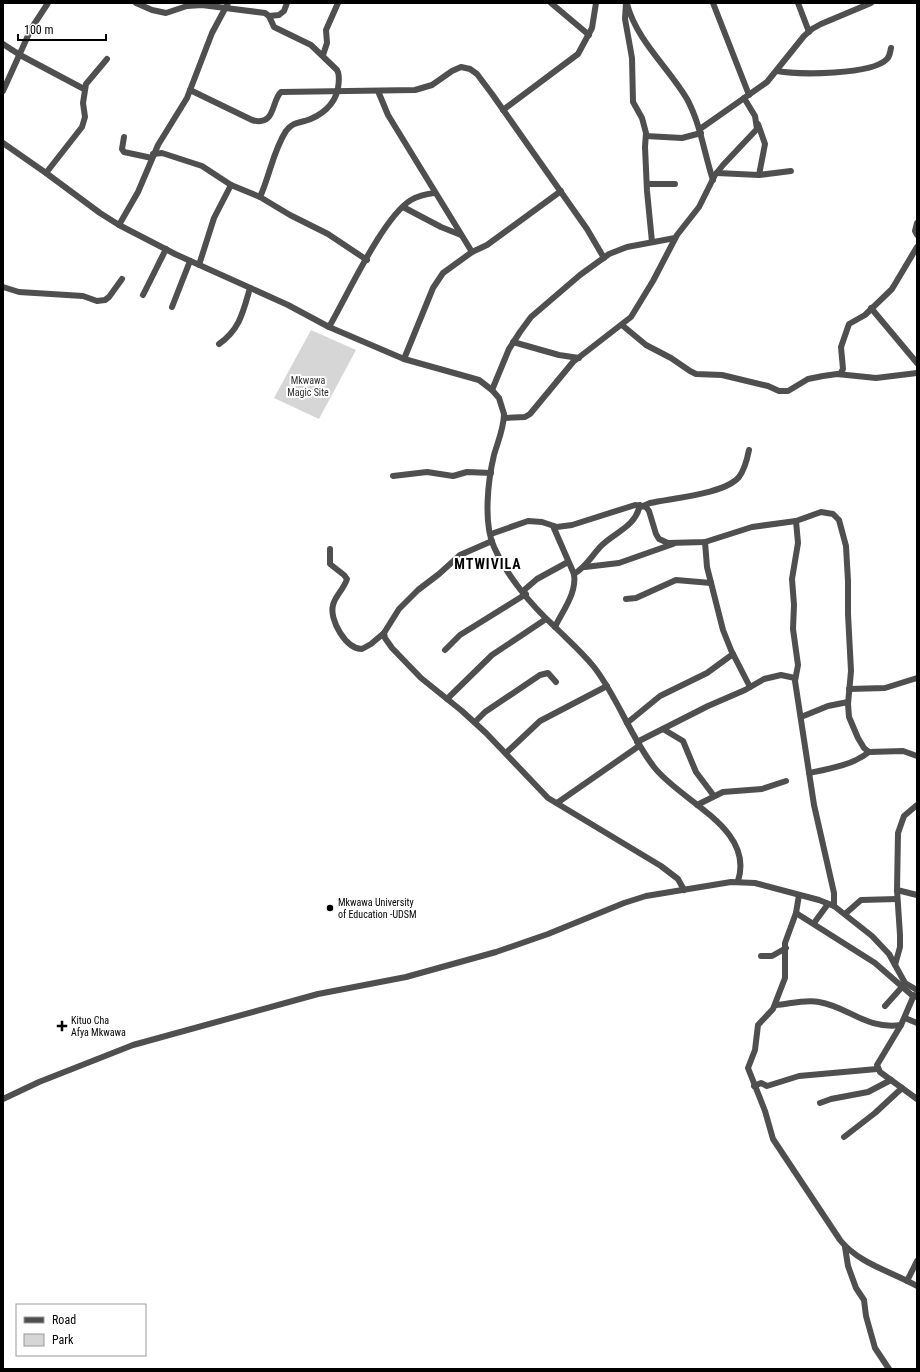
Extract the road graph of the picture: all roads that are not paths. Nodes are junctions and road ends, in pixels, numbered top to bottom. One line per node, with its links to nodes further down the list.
1 (48, 3): 19 (street)
2 (136, 3): 12 (street)
3 (287, 3): 14 (street)
4 (338, 3): 20 (street)
5 (551, 3): 16 (street)
6 (596, 3): 16 (street)
7 (626, 3): 31 (street); 32 (street)
8 (713, 3): 28 (street)
9 (798, 3): 15 (street)
10 (850, 3): 13 (street)
11 (871, 3): 13 (street)
12 (227, 5): 14 (street); 24 (street)
13 (852, 11): 15 (street)
14 (269, 16): 20 (street)
15 (809, 32): 22 (street)
16 (589, 35): 29 (street)
17 (3, 44): 19 (street)
18 (891, 48): 22 (street)
19 (20, 55): 23 (street); 25 (street)
20 (323, 55): 27 (street)
21 (107, 59): 23 (street)
22 (777, 72): 28 (street)
23 (84, 89): 37 (street)
24 (190, 90): 27 (street); 35 (street)
25 (3, 91)
26 (378, 91): 27 (street); 29 (street); 45 (street)
27 (337, 92): 46 (street)
28 (746, 96): 30 (street); 31 (street)
29 (503, 110): 44 (street)
30 (758, 124): 38 (street); 39 (street)
31 (700, 131): 32 (street); 40 (street)
32 (646, 136): 41 (street)
33 (124, 137): 35 (street)
34 (3, 143): 37 (street)
35 (152, 156): 43 (street); 49 (street)
36 (791, 170): 39 (street)
37 (46, 173): 49 (street)
38 (717, 173): 39 (street); 40 (street)
39 (759, 175)
40 (713, 180): 52 (street)
41 (647, 184): 42 (street); 53 (street)
42 (675, 184)
43 (231, 185): 46 (street); 60 (street)
44 (561, 191): 56 (street); 57 (street)
45 (434, 193): 47 (street); 50 (street)
46 (260, 197): 59 (street)
47 (403, 207): 50 (street); 59 (street)
48 (917, 223): 51 (street)
49 (119, 225): 55 (street)
50 (461, 235): 56 (street)
51 (917, 235)
52 (675, 238): 53 (street); 67 (street)
53 (652, 242): 57 (street)
54 (917, 247): 66 (street)
55 (166, 249): 58 (street); 64 (street)
56 (472, 252): 72 (street)
57 (604, 258): 69 (street)
58 (190, 260): 60 (street); 65 (street)
59 (367, 260): 68 (street)
60 (199, 265): 63 (street)
61 (122, 279): 62 (street)
62 (3, 287)
63 (250, 288): 68 (street); 70 (street)
64 (143, 295)
65 (172, 307)
66 (871, 308): 73 (street); 75 (street)
67 (622, 325): 71 (street); 75 (street)
68 (329, 327): 72 (street)
69 (513, 342): 71 (street); 76 (street)
70 (219, 344)
71 (579, 358): 77 (street)
72 (404, 360): 76 (street)
73 (917, 363)
74 (917, 373): 75 (street)
75 (840, 374)
76 (492, 390): 77 (street)
77 (504, 418): 79 (street)
78 (748, 450): 81 (street)
79 (491, 473): 80 (street); 84 (street)
80 (393, 476)
81 (641, 505): 83 (street); 87 (street); 90 (street)
82 (796, 521): 86 (street); 100 (street); 105 (street)
83 (553, 526): 84 (street); 89 (street)
84 (491, 534): 85 (street)
85 (492, 541): 93 (street); 97 (street)
86 (704, 542): 87 (street); 92 (street)
87 (674, 543): 90 (street)
88 (330, 549): 97 (street)
89 (568, 562): 91 (street); 93 (street)
90 (584, 567): 91 (street)
91 (574, 574): 96 (street)
92 (711, 583): 94 (street); 99 (street)
93 (524, 593): 95 (street); 98 (street)
94 (626, 599)
95 (546, 619): 96 (street); 106 (street)
96 (555, 627): 103 (street)
97 (384, 633): 106 (street)
98 (444, 650)
99 (733, 654): 104 (street); 110 (street)
100 (795, 678): 104 (street); 108 (street)
101 (917, 678): 105 (street)
102 (556, 682): 109 (street)
103 (607, 686): 110 (street); 114 (street)
104 (750, 687): 111 (street)
105 (849, 689): 107 (street)
106 (447, 698): 109 (street)
107 (848, 702): 108 (street); 113 (street)
108 (801, 717): 116 (street)
109 (475, 722): 114 (street)
110 (627, 723): 112 (street)
111 (663, 729): 112 (street); 118 (street)
112 (638, 744): 119 (street); 121 (street)
113 (869, 752): 115 (street); 116 (street)
114 (506, 753): 119 (street)
115 (917, 756)
116 (809, 773): 128 (street)
117 (786, 781): 118 (street)
118 (714, 796): 121 (street)
119 (556, 802): 123 (street)
120 (917, 804): 124 (street)
121 (697, 805): 122 (street)
122 (738, 881): 123 (street); 125 (street)
123 (684, 890): 147 (street)
124 (897, 890): 126 (street); 127 (street)
125 (799, 895): 128 (street); 129 (street)
126 (917, 895)
127 (897, 898): 130 (street); 134 (street)
128 (831, 905): 130 (street); 131 (street)
129 (796, 913): 131 (street); 132 (street)
130 (845, 914): 134 (street)
131 (814, 923): 135 (street)
132 (786, 948): 133 (street); 138 (street)
133 (761, 956)
134 (896, 965): 136 (street)
135 (902, 987): 137 (street); 139 (street)
136 (916, 990): 137 (street)
137 (914, 997): 140 (street)
138 (776, 1004): 142 (street); 145 (street)
139 (885, 1006)
140 (905, 1018): 141 (street); 142 (street)
141 (917, 1023)
142 (901, 1025): 143 (street)
143 (878, 1068): 144 (street); 145 (street)
144 (891, 1080): 146 (street); 149 (street)
145 (754, 1086): 151 (street)
146 (902, 1088): 148 (street); 150 (street)
147 (3, 1099)
148 (917, 1099)
149 (820, 1103)
150 (844, 1137)
151 (845, 1247): 153 (street); 155 (street)
152 (917, 1261): 153 (street)
153 (907, 1281): 154 (street)
154 (917, 1286)
155 (889, 1369)

